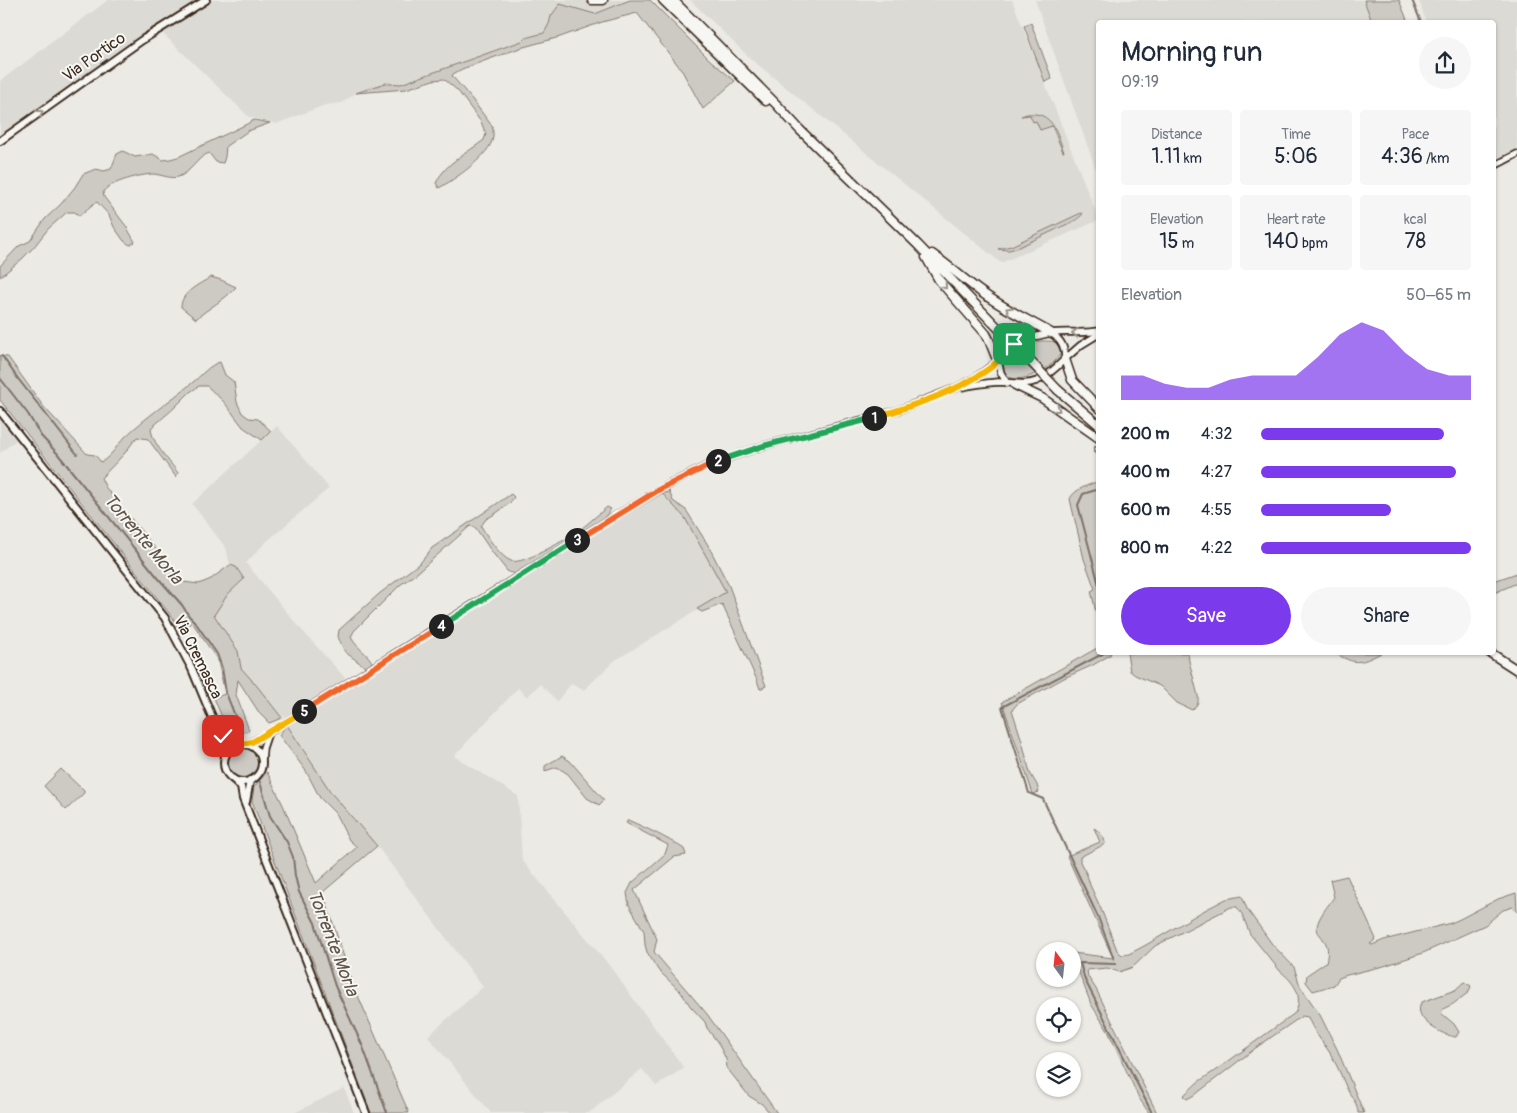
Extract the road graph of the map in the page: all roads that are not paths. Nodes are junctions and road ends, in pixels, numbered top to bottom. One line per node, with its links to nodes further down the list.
1 (206, 0): 7 (main road, Via Portico, one-way to 1)
2 (592, 0): 3 (highway)
3 (603, 0)
4 (663, 0): 6 (highway)
5 (673, 0): 6 (highway)
6 (800, 130): 10 (highway)
7 (0, 141)
8 (1517, 154): 9 (street)
9 (1496, 165)
10 (918, 245): 11 (highway, one-way to 10); 15 (highway, one-way to 15); 20 (highway, bridge)
11 (1051, 333): 12 (street, one-way to 11); 14 (street); 15 (street)
12 (1096, 333)
13 (1096, 335): 14 (street)
14 (1065, 359): 16 (street); 18 (highway)
15 (998, 361): 16 (street); 17 (street)
16 (1011, 384): 17 (street); 21 (highway, one-way to 21)
17 (956, 388): 25 (street)
18 (1096, 405)
19 (0, 411): 24 (main road, Via Cremasca)
20 (1096, 422)
21 (1096, 436)
22 (1494, 655): 23 (highway)
23 (1517, 670)
24 (217, 730): 26 (main road); 27 (main road, Via Cremasca)
25 (268, 733): 26 (street); 28 (street)
26 (243, 744): 27 (main road); 28 (main road)
27 (225, 756): 29 (main road)
28 (262, 760): 30 (main road)
29 (233, 779): 30 (main road); 31 (main road)
30 (250, 780): 31 (main road)
31 (246, 803): 32 (main road)
32 (366, 1113)

